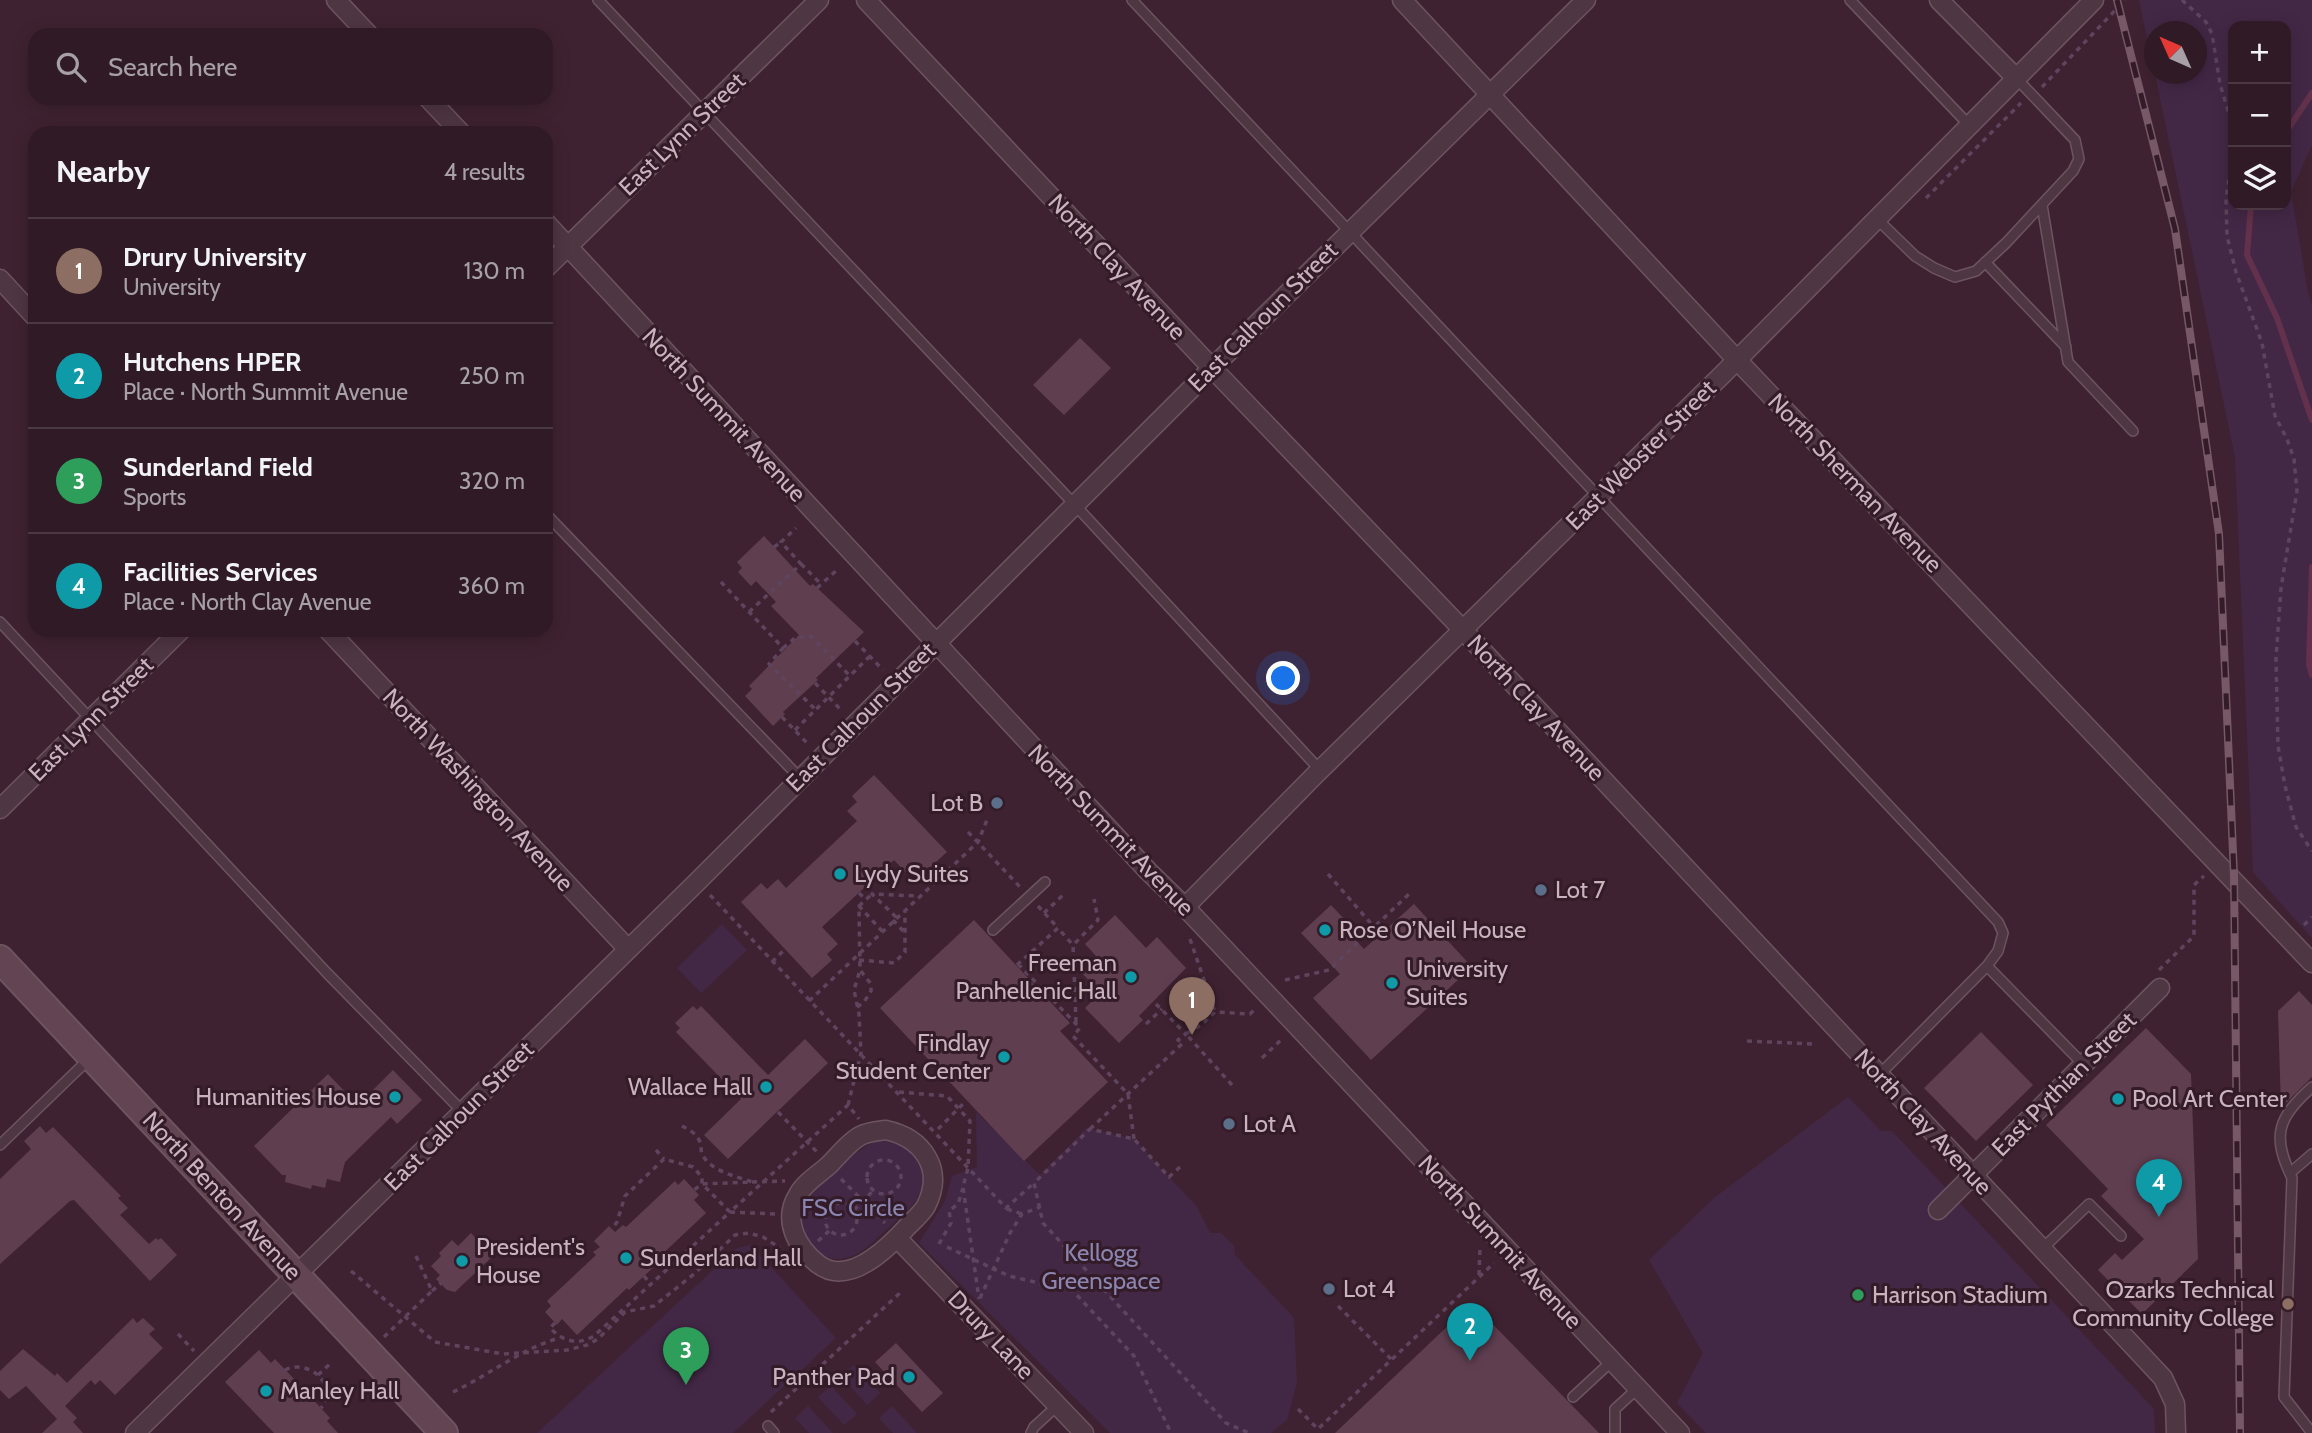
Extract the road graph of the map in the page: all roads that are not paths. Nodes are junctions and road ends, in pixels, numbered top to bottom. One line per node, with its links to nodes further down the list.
1 (336, 0): 11 (street)
2 (598, 0): 15 (lane)
3 (819, 0): 15 (street, East Lynn Street)
4 (866, 0): 29 (street, North Clay Avenue)
5 (1132, 0): 21 (lane)
6 (1402, 0): 13 (street, North Sherman Avenue)
7 (1586, 0): 13 (street, East Calhoun Street)
8 (1850, 0): 16 (lane)
9 (1939, 0): 12 (street)
10 (2094, 0): 12 (street, East Webster Street)
11 (362, 28)
12 (2016, 78): 16 (street, East Webster Street); 18 (lane)
13 (1490, 93): 21 (street, East Calhoun Street); 28 (street, North Sherman Avenue)
14 (435, 105): 17 (street)
15 (703, 113): 22 (street, East Lynn Street); 32 (lane)
16 (1969, 125): 19 (street, East Webster Street)
17 (454, 126)
18 (2042, 205): 24 (lane); 27 (lane)
19 (1877, 219): 24 (lane); 28 (street, East Webster Street)
20 (553, 230): 22 (street, North Summit Avenue)
21 (1349, 233): 29 (street, East Calhoun Street); 31 (lane)
22 (568, 246): 23 (street, East Lynn Street); 38 (street, North Summit Avenue)
23 (553, 261)
24 (1986, 262): 27 (lane)
25 (3, 289): 26 (street)
26 (28, 311)
27 (2066, 347): 30 (lane)
28 (1737, 360): 31 (street, East Webster Street); 48 (street, North Sherman Avenue)
29 (1212, 368): 32 (street, East Calhoun Street); 35 (street, North Clay Avenue)
30 (2133, 431)
31 (1599, 496): 35 (street, East Webster Street); 49 (lane)
32 (1075, 505): 38 (street, East Calhoun Street); 40 (lane)
33 (553, 521): 41 (lane)
34 (0, 622): 39 (lane)
35 (1463, 630): 40 (street, East Webster Street); 53 (street, North Clay Avenue)
36 (174, 637): 39 (street, East Lynn Street)
37 (335, 637): 46 (street, North Washington Avenue)
38 (936, 643): 41 (street, East Calhoun Street); 44 (street, North Summit Avenue)
39 (91, 719): 42 (street, East Lynn Street); 55 (lane)
40 (1320, 770): 44 (street, East Webster Street)
41 (800, 778): 46 (street, East Calhoun Street)
42 (0, 809)
43 (1045, 881): 45 (lane)
44 (1185, 907): 65 (street, North Summit Avenue)
45 (993, 930)
46 (628, 949): 55 (street, East Calhoun Street)
47 (0, 959): 51 (main road, North Benton Avenue)
48 (2312, 962)
49 (1987, 966): 52 (lane); 53 (lane)
50 (2158, 980): 52 (street, East Pythian Street)
51 (92, 1057): 56 (lane); 64 (main road, North Benton Avenue)
52 (2084, 1066): 59 (street, East Pythian Street)
53 (1879, 1075): 59 (street, North Clay Avenue)
54 (2312, 1087): 58 (lane)
55 (463, 1112): 64 (street, East Calhoun Street)
56 (0, 1145)
57 (2312, 1154): 58 (lane)
58 (2290, 1173): 76 (lane)
59 (1973, 1175): 60 (street, East Pythian Street); 63 (street, North Clay Avenue)
60 (1938, 1210)
61 (893, 1233): 61 (street); 68 (street, Drury Lane)
62 (2121, 1237): 63 (lane)
63 (2042, 1249): 75 (street, North Clay Avenue)
64 (296, 1276): 69 (street, East Calhoun Street); 70 (main road, North Benton Avenue)
65 (1612, 1361): 66 (street, North Summit Avenue); 67 (lane)
66 (1638, 1388): 73 (lane); 74 (street, North Summit Avenue)
67 (1573, 1396)
68 (1058, 1405): 71 (lane); 72 (street, Drury Lane)
69 (135, 1433)
70 (444, 1433)
71 (1031, 1433)
72 (1084, 1433)
73 (1615, 1433)
74 (1679, 1433)
75 (2176, 1433)
76 (2312, 1433)

